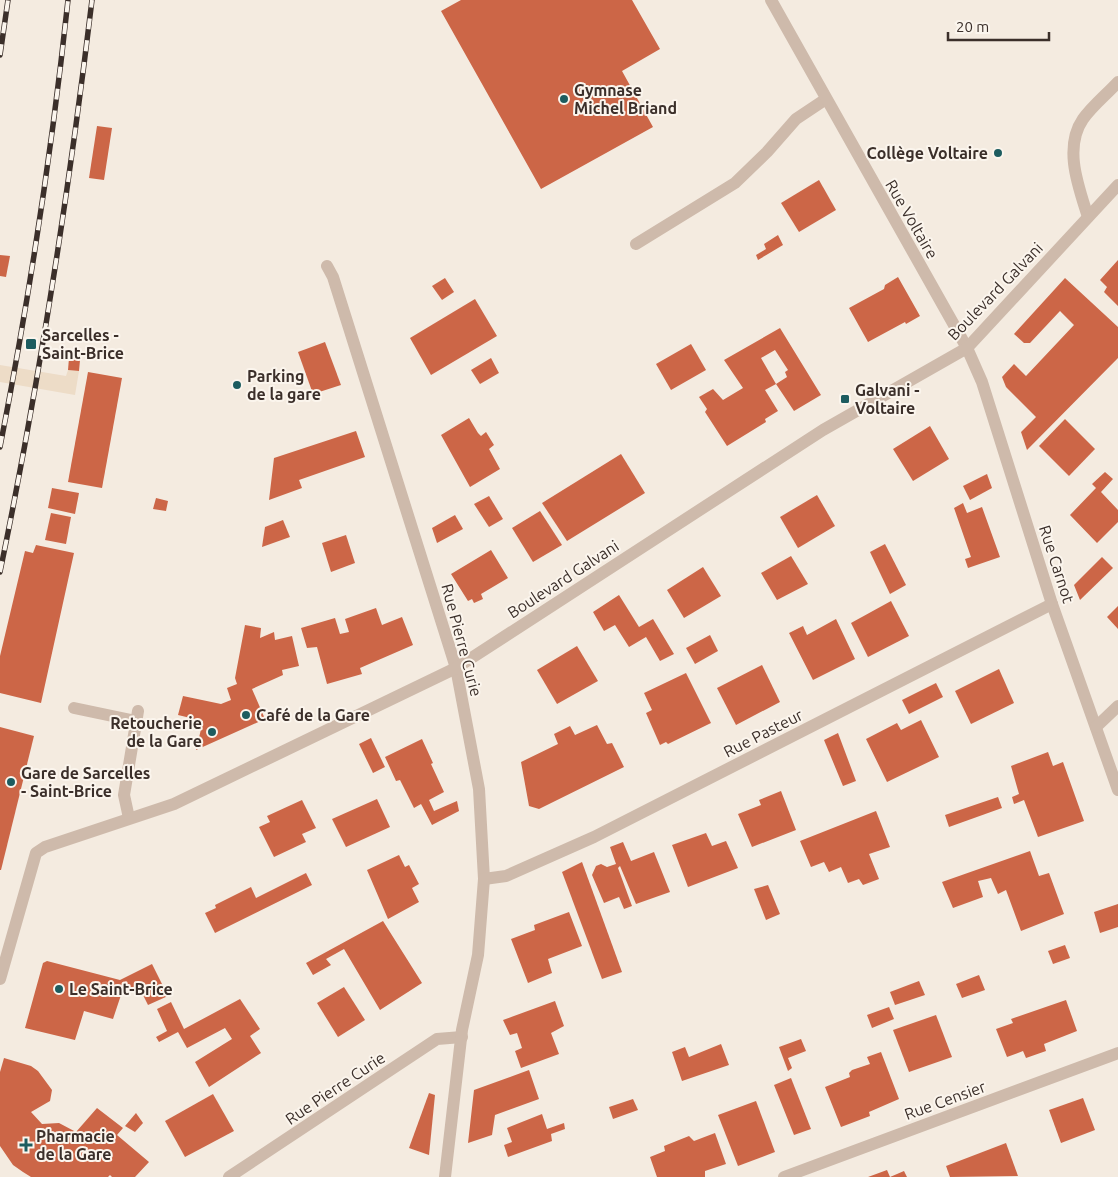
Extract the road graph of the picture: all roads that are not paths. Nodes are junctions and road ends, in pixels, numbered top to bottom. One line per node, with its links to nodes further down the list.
1 (771, 0): 3 (street, Rue Voltaire)
2 (1118, 82): 5 (street)
3 (826, 99): 6 (street); 8 (street, Rue Voltaire)
4 (1118, 185): 5 (street, Boulevard Galvani)
5 (1088, 217): 8 (street, Boulevard Galvani)
6 (636, 244)
7 (327, 266): 10 (street, Rue Pierre Curie)
8 (967, 348): 9 (street, Rue Carnot); 10 (street, Boulevard Galvani)
9 (1052, 604): 13 (street, Rue Carnot); 16 (street, Rue Pasteur)
10 (456, 668): 15 (street, Boulevard Galvani); 16 (street, Rue Pierre Curie)
11 (1118, 706): 13 (street)
12 (74, 708): 15 (street)
13 (1096, 728): 14 (street, Rue Carnot)
14 (1118, 790)
15 (129, 818): 17 (street, Boulevard Galvani)
16 (484, 879): 18 (street, Rue Pierre Curie)
17 (0, 979)
18 (462, 1036): 20 (street, Rue Pierre Curie); 21 (street, Rue Pierre Curie)
19 (1118, 1053): 22 (street, Rue Censier)
20 (229, 1177)
21 (445, 1177)
22 (784, 1177)

